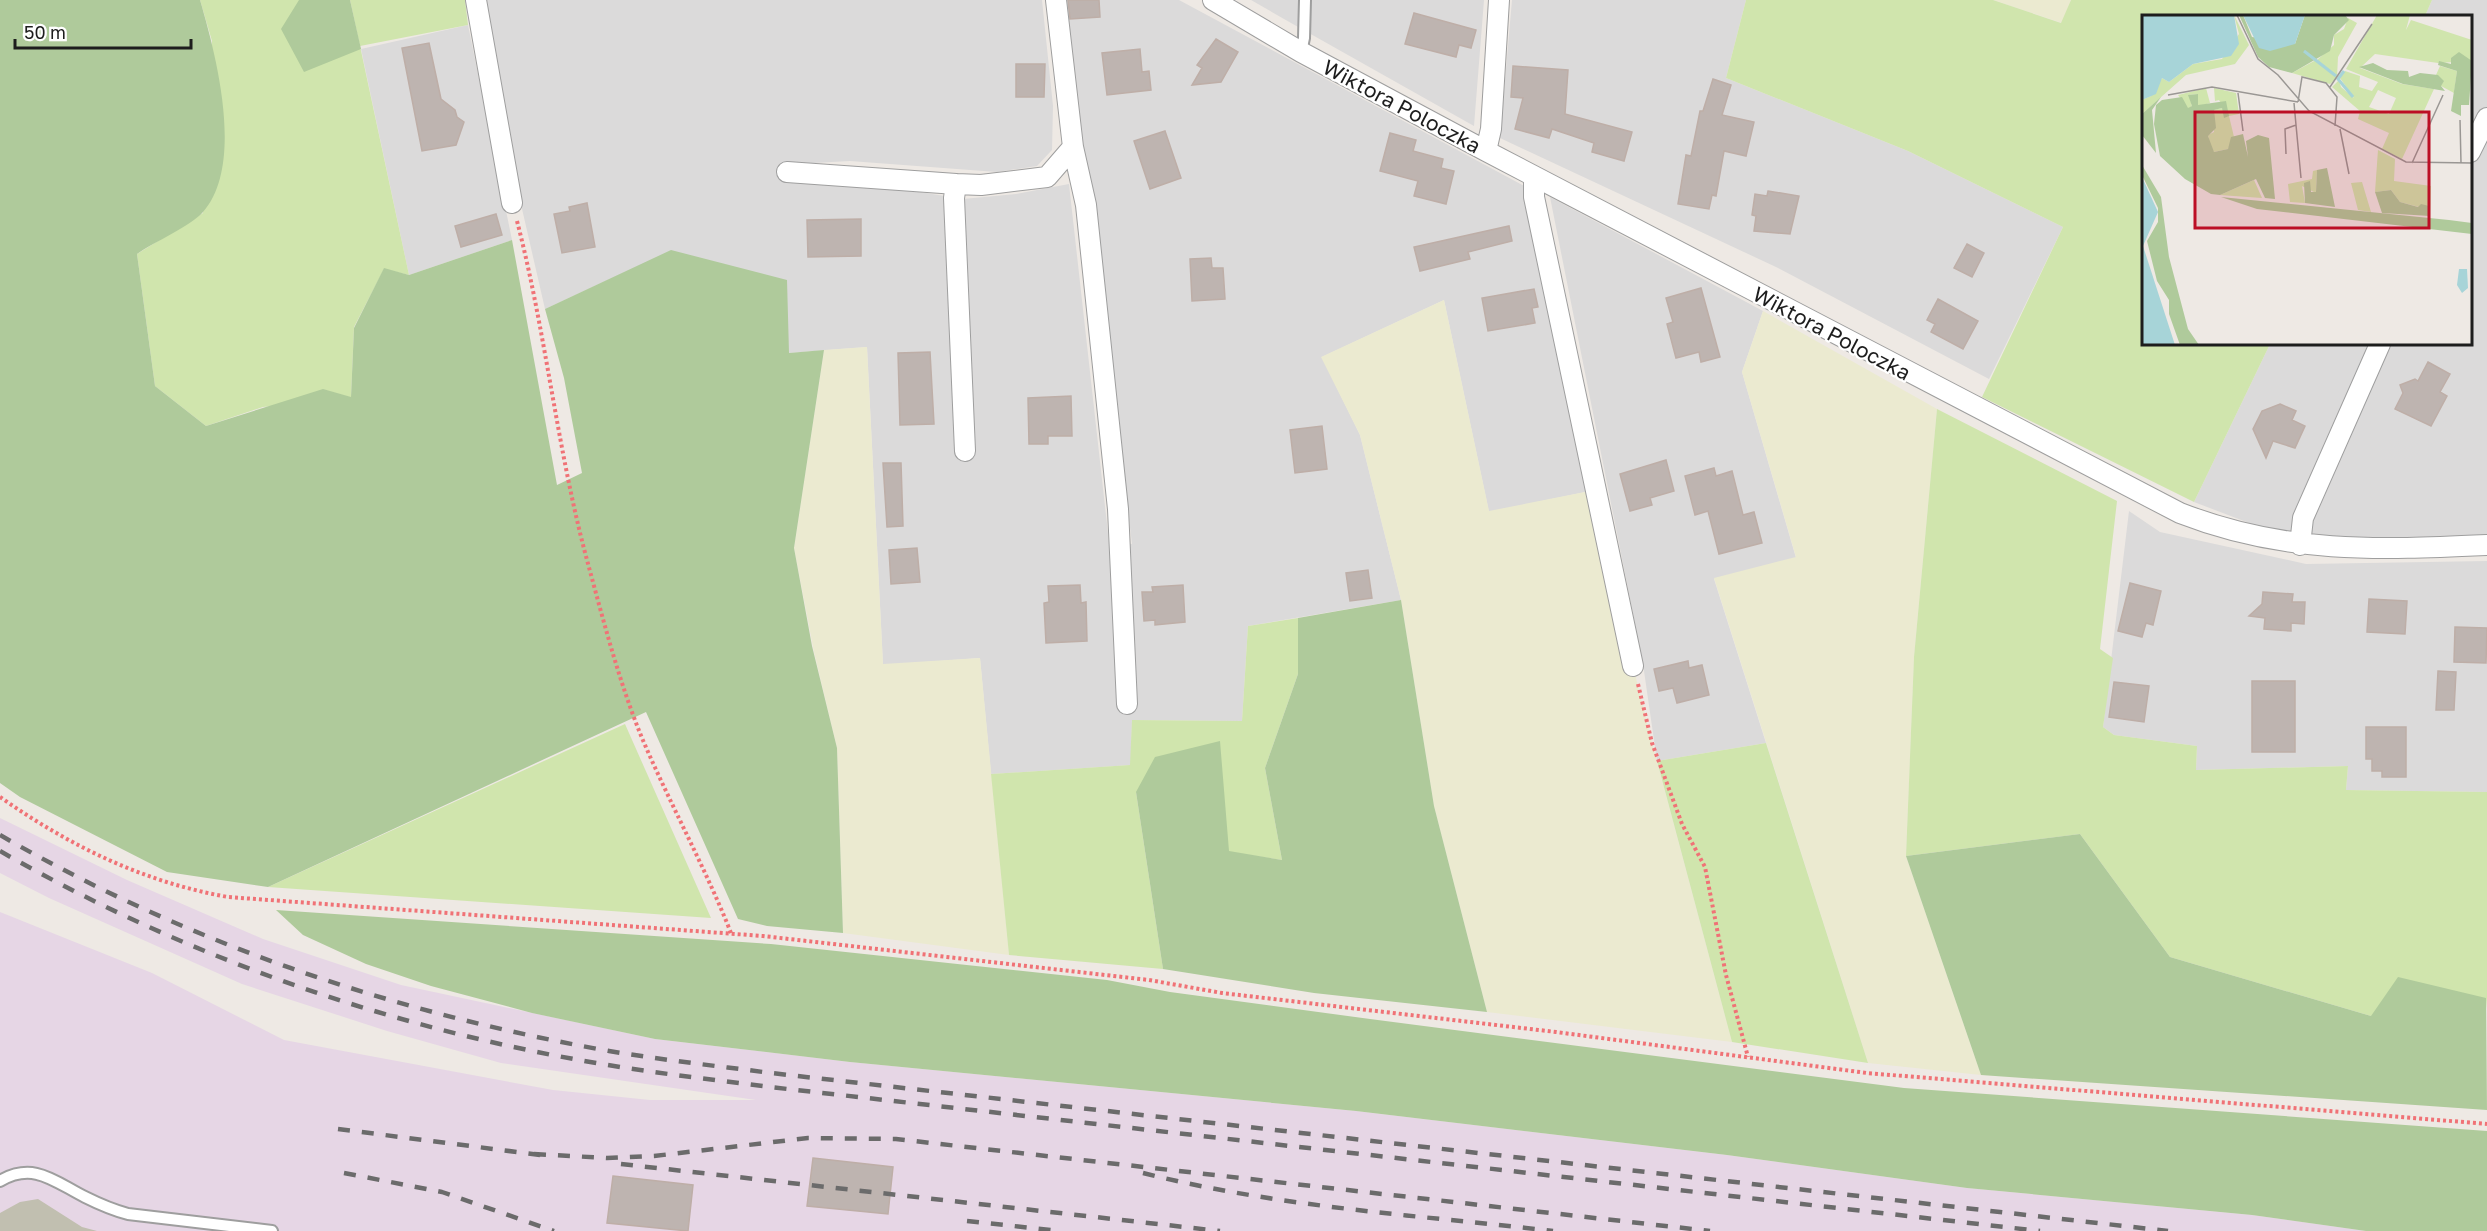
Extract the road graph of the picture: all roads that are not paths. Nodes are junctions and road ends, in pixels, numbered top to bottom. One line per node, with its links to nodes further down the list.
1 (476, 0): 14 (street)
2 (1056, 0): 8 (street)
3 (1213, 0): 6 (street, Wiktora Poloczka)
4 (1305, 0): 6 (lane)
5 (1499, 0): 10 (street)
6 (1301, 52): 10 (street, Wiktora Poloczka)
7 (2487, 118): 9 (street)
8 (1073, 147): 13 (street); 20 (street)
9 (2472, 148)
10 (1486, 151): 12 (street, Wiktora Poloczka)
11 (787, 172): 13 (street)
12 (1534, 177): 17 (street, Wiktora Poloczka); 19 (street)
13 (956, 183): 16 (street)
14 (512, 203)
15 (2380, 345): 17 (street)
16 (965, 451)
17 (2300, 545): 18 (street, Wiktora Poloczka)
18 (2487, 545)
19 (1634, 666)
20 (1127, 704)
21 (0, 1181): 22 (lane)
22 (272, 1231)

